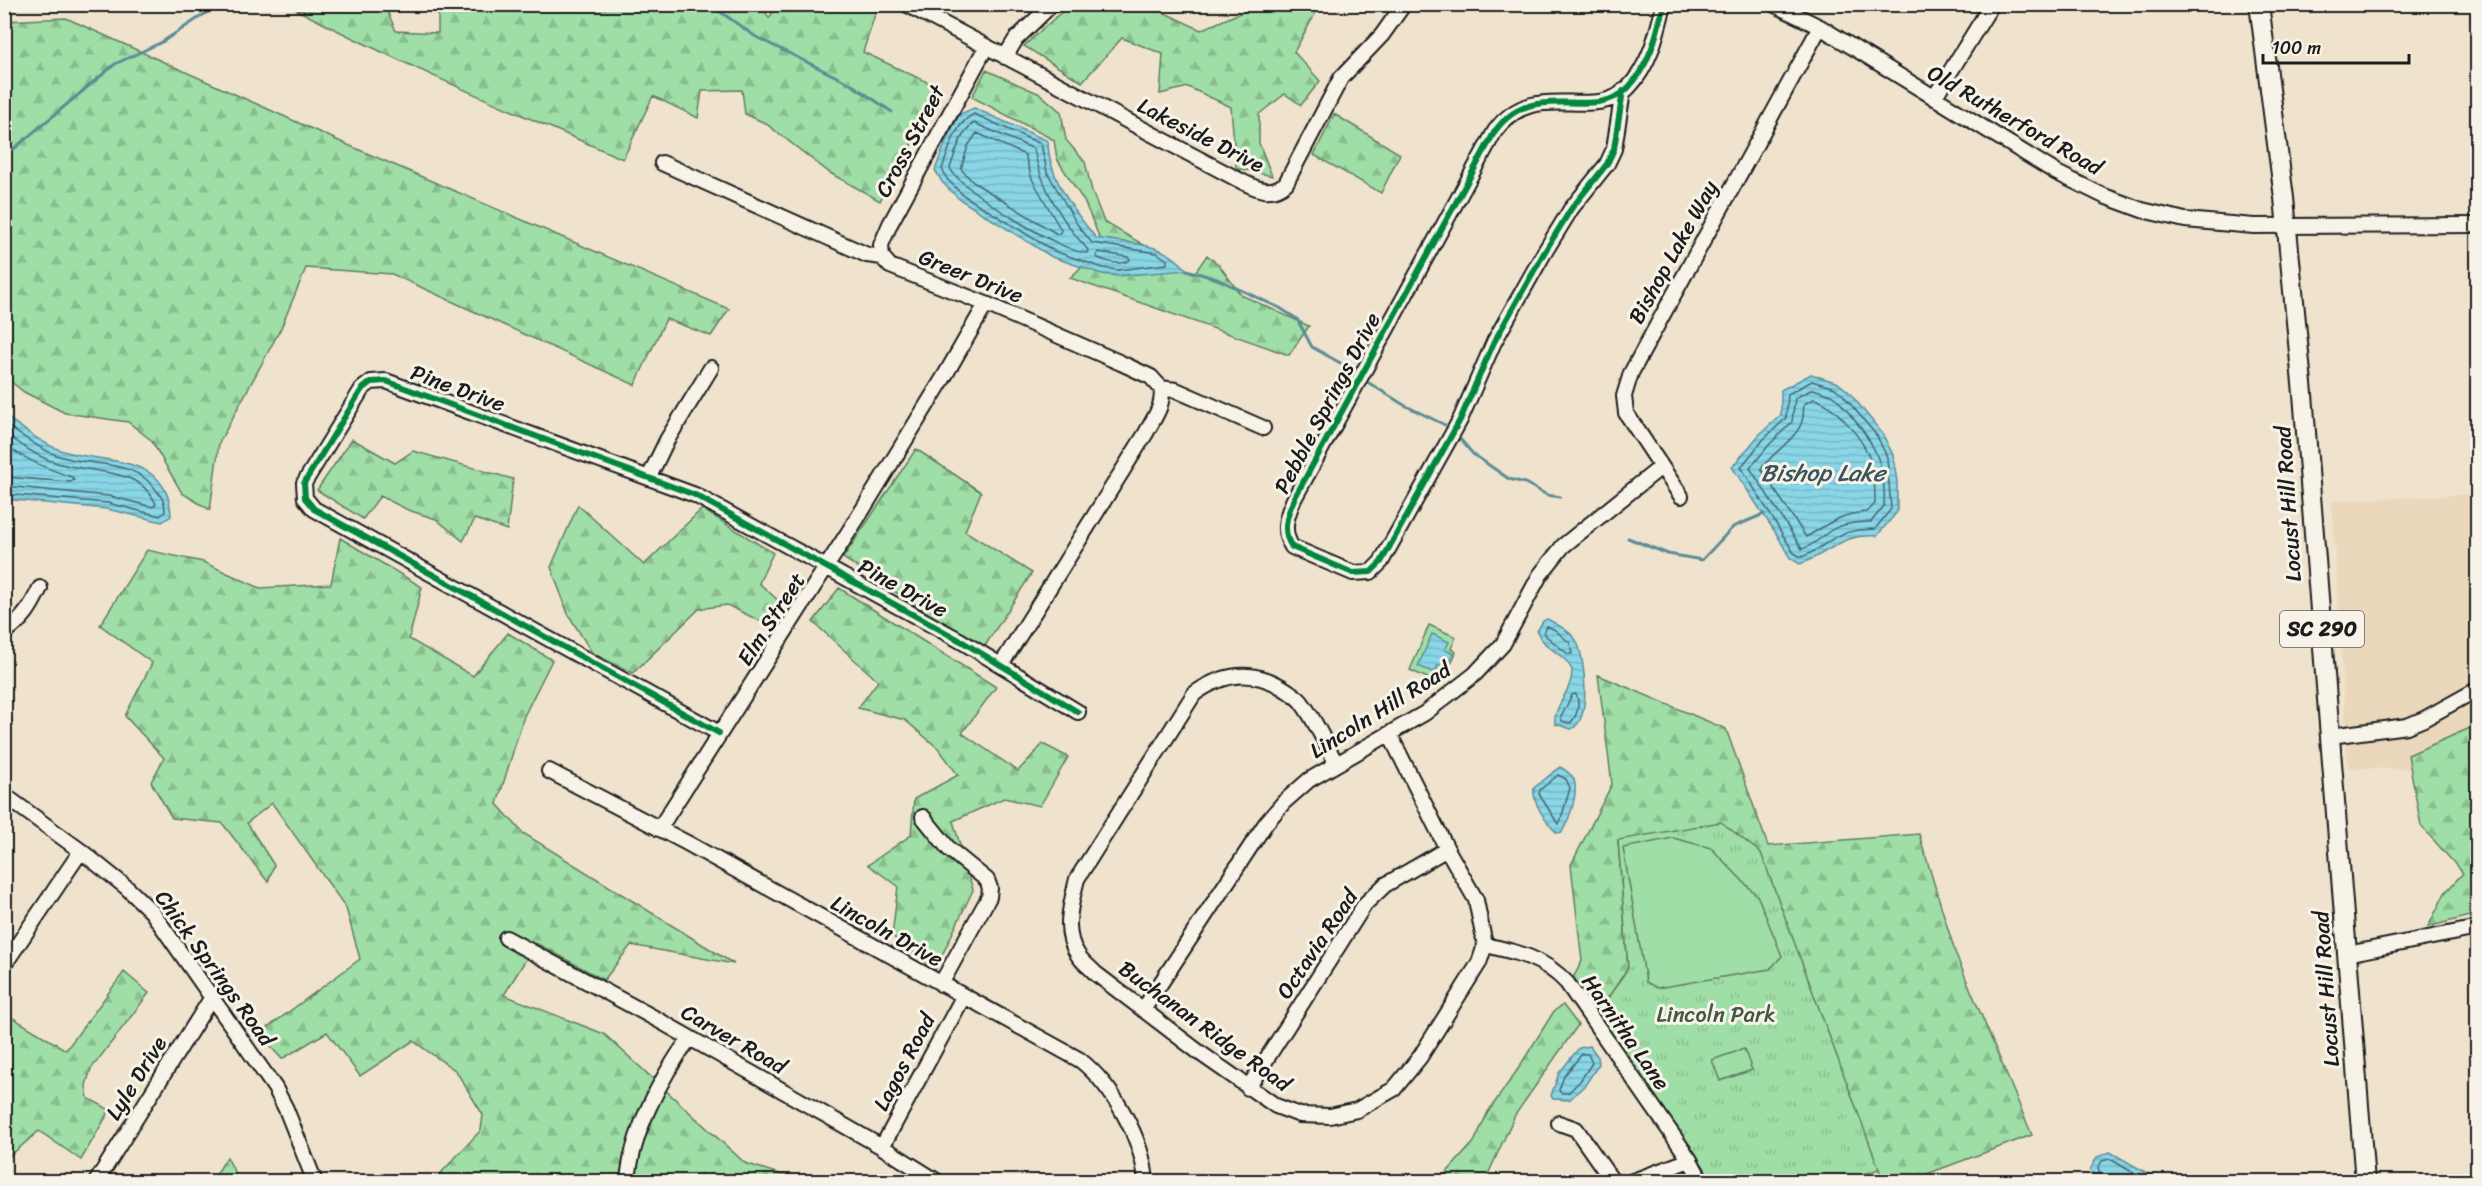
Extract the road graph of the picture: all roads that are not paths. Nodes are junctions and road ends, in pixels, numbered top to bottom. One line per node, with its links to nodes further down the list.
1 (906, 4): 9 (street, Lakeside Drive)
2 (1052, 4): 10 (street)
3 (1404, 4): 10 (street, Lakeside Drive)
4 (1664, 4): 11 (street, Pebble Springs Drive)
5 (1773, 4): 8 (street, Old Rutherford Road)
6 (1992, 4): 12 (street)
7 (2259, 4): 15 (main road, Locust Hill Road / SC 290)
8 (1820, 27): 12 (street, Old Rutherford Road); 21 (street, Bishop Lake Way)
9 (986, 47): 10 (street, Lakeside Drive); 16 (street, Cross Street)
10 (1005, 57)
11 (1623, 91): 11 (street, Pebble Springs Drive)
12 (1934, 98): 15 (street, Old Rutherford Road)
13 (662, 163): 16 (street, Greer Drive)
14 (2478, 225): 15 (street, Old Rutherford Road)
15 (2287, 226): 32 (main road, Locust Hill Road / SC 290)
16 (882, 257): 17 (street, Greer Drive)
17 (986, 304): 19 (street, Greer Drive); 24 (street, Elm Street)
18 (711, 368): 22 (street)
19 (1161, 388): 20 (street, Greer Drive); 27 (street)
20 (1263, 428)
21 (1661, 466): 23 (street, Bishop Lake Way); 31 (street, Lincoln Hill Road)
22 (649, 477): 24 (street, Pine Drive); 30 (street, Pine Drive)
23 (1681, 496)
24 (826, 566): 27 (street, Pine Drive); 30 (street, Elm Street)
25 (40, 588): 26 (street)
26 (4, 632)
27 (1001, 665): 29 (street, Pine Drive)
28 (2478, 689): 32 (street)
29 (1078, 712)
30 (719, 733): 37 (street, Elm Street)
31 (1390, 735): 33 (street, Lincoln Hill Road); 38 (street)
32 (2330, 736): 43 (main road, Locust Hill Road / SC 290)
33 (1336, 764): 48 (street, Lincoln Hill Road); 48 (street, Buchanan Ridge Road)
34 (549, 771): 37 (street, Lincoln Drive)
35 (4, 795): 39 (street, Chick Springs Road)
36 (923, 817): 45 (street)
37 (658, 829): 45 (street, Lincoln Drive)
38 (1447, 849): 42 (street); 50 (street, Octavia Road)
39 (81, 851): 44 (street); 46 (street, Chick Springs Road)
40 (2478, 928): 43 (street)
41 (506, 938): 49 (street, Carver Road)
42 (1485, 945): 50 (street, Buchanan Ridge Road); 53 (street, Harnitha Lane)
43 (2347, 954): 62 (main road, Locust Hill Road / SC 290)
44 (4, 965)
45 (941, 984): 47 (street, Lincoln Drive)
46 (212, 997): 54 (street, Lyle Drive); 55 (street, Chick Springs Road)
47 (963, 997): 52 (street, Lagos Road); 58 (street, Lincoln Drive)
48 (1143, 1010): 50 (street, Buchanan Ridge Road)
49 (689, 1039): 52 (street, Carver Road); 56 (street)
50 (1248, 1088)
51 (1559, 1123): 59 (street)
52 (882, 1147): 57 (street, Carver Road)
53 (1690, 1160): 60 (street); 61 (street, Harnitha Lane)
54 (96, 1182)
55 (315, 1182)
56 (628, 1182)
57 (938, 1182)
58 (1146, 1182)
59 (1612, 1182)
60 (1630, 1182)
61 (1702, 1182)
62 (2365, 1182)

